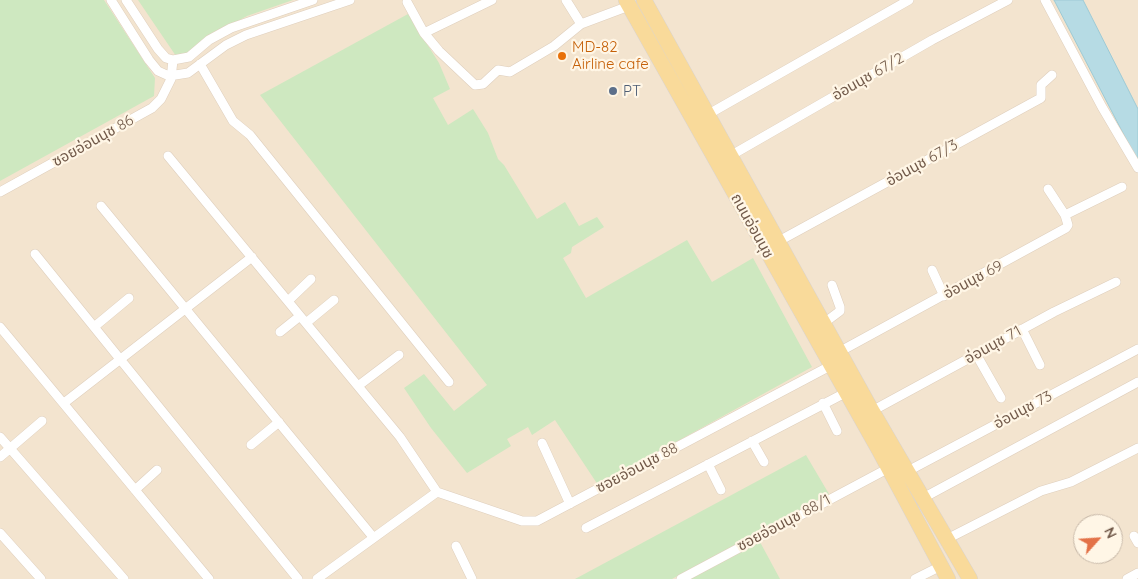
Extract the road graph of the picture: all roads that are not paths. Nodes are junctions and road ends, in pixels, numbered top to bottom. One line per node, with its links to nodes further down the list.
1 (111, 0): 18 (street)
2 (126, 0): 15 (street)
3 (313, 0): 15 (street)
4 (350, 0): 16 (street)
5 (492, 0): 14 (street)
6 (566, 0): 13 (street)
7 (644, 0): 19 (main road, ถนนอ่อนนุช)
8 (909, 0): 19 (street)
9 (1008, 0): 21 (street, อ่อนนุช 67/2)
10 (1045, 0): 22 (street)
11 (407, 2): 14 (street)
12 (627, 3): 13 (street); 52 (main road, ถนนอ่อนนุช)
13 (581, 24): 14 (street)
14 (424, 33)
15 (174, 60): 18 (street, ซอยอ่อนนุช 86)
16 (200, 64): 18 (street); 53 (street)
17 (1052, 75): 28 (street, อ่อนนุช 67/3)
18 (172, 76): 25 (street, ซอยอ่อนนุช 86)
19 (707, 115): 21 (main road, ถนนอ่อนนุช)
20 (168, 156): 30 (street)
21 (730, 156): 28 (main road, ถนนอ่อนนุช)
22 (1138, 168)
23 (1122, 187): 27 (street)
24 (1048, 189): 27 (street)
25 (0, 192)
26 (101, 206): 39 (street)
27 (1065, 215): 35 (street, อ่อนนุช 69)
28 (779, 241): 41 (main road, ถนนอ่อนนุช)
29 (35, 254): 43 (street)
30 (252, 257): 38 (street); 39 (street)
31 (932, 270): 35 (street)
32 (311, 279): 38 (street)
33 (1116, 282): 44 (street, อ่อนนุช 71)
34 (832, 285): 41 (street)
35 (944, 296): 47 (street, อ่อนนุช 69)
36 (129, 298): 43 (street)
37 (334, 300): 40 (street)
38 (288, 301): 40 (street)
39 (186, 308): 50 (street); 62 (street)
40 (303, 319): 45 (street); 55 (street)
41 (824, 323): 47 (main road, ถนนอ่อนนุช)
42 (0, 327): 59 (street)
43 (94, 327): 50 (street)
44 (1022, 329): 48 (street, อ่อนนุช 71); 51 (street)
45 (280, 332)
46 (1138, 349): 76 (street, อ่อนนุช 73)
47 (840, 352): 60 (main road, ถนนอ่อนนุช)
48 (976, 354): 57 (street); 60 (street, อ่อนนุช 71)
49 (398, 355): 55 (street)
50 (121, 360): 59 (street); 92 (street)
51 (1040, 364)
52 (830, 366): 56 (main road, ถนนอ่อนนุช); 81 (street, ซอยอ่อนนุช 88)
53 (449, 382)
54 (1138, 382): 80 (street)
55 (358, 386): 79 (street)
56 (845, 393): 58 (street); 70 (main road, ถนนอ่อนนุช)
57 (1001, 398)
58 (823, 403): 63 (street); 65 (street)
59 (64, 404): 77 (street)
60 (872, 411): 76 (main road, ถนนอ่อนนุช)
61 (42, 421): 68 (street)
62 (279, 422): 67 (street); 84 (street)
63 (837, 430)
64 (0, 438): 68 (street)
65 (752, 441): 72 (street); 73 (street)
66 (542, 443): 81 (street)
67 (251, 445)
68 (9, 448): 71 (street); 90 (street)
69 (1138, 448): 85 (street)
70 (878, 450): 74 (main road, ถนนอ่อนนุช); 76 (main road, ถนนอ่อนนุช)
71 (0, 456)
72 (764, 462)
73 (708, 464): 78 (street); 82 (street)
74 (887, 469): 87 (main road, ถนนอ่อนนุช); 95 (street, ซอยอ่อนนุช 88/1)
75 (157, 470): 77 (street)
76 (906, 477): 80 (main road, ถนนอ่อนนุช); 87 (main road, ถนนอ่อนนุช)
77 (135, 490): 91 (street)
78 (722, 490)
79 (437, 492): 81 (street, ซอยอ่อนนุช 88); 84 (street)
80 (923, 498): 85 (main road, ถนนอ่อนนุช)
81 (570, 504)
82 (586, 528)
83 (0, 533): 89 (street)
84 (373, 536): 93 (street)
85 (947, 538): 98 (main road, ถนนอ่อนนุช)
86 (456, 546): 94 (street)
87 (944, 567): 96 (street); 97 (main road, ถนนอ่อนนุช)
88 (1138, 573): 99 (street)
89 (41, 579)
90 (124, 579)
91 (209, 579)
92 (298, 579)
93 (317, 579)
94 (472, 579)
95 (681, 579)
96 (915, 579)
97 (957, 579)
98 (970, 579)
99 (1127, 579)

